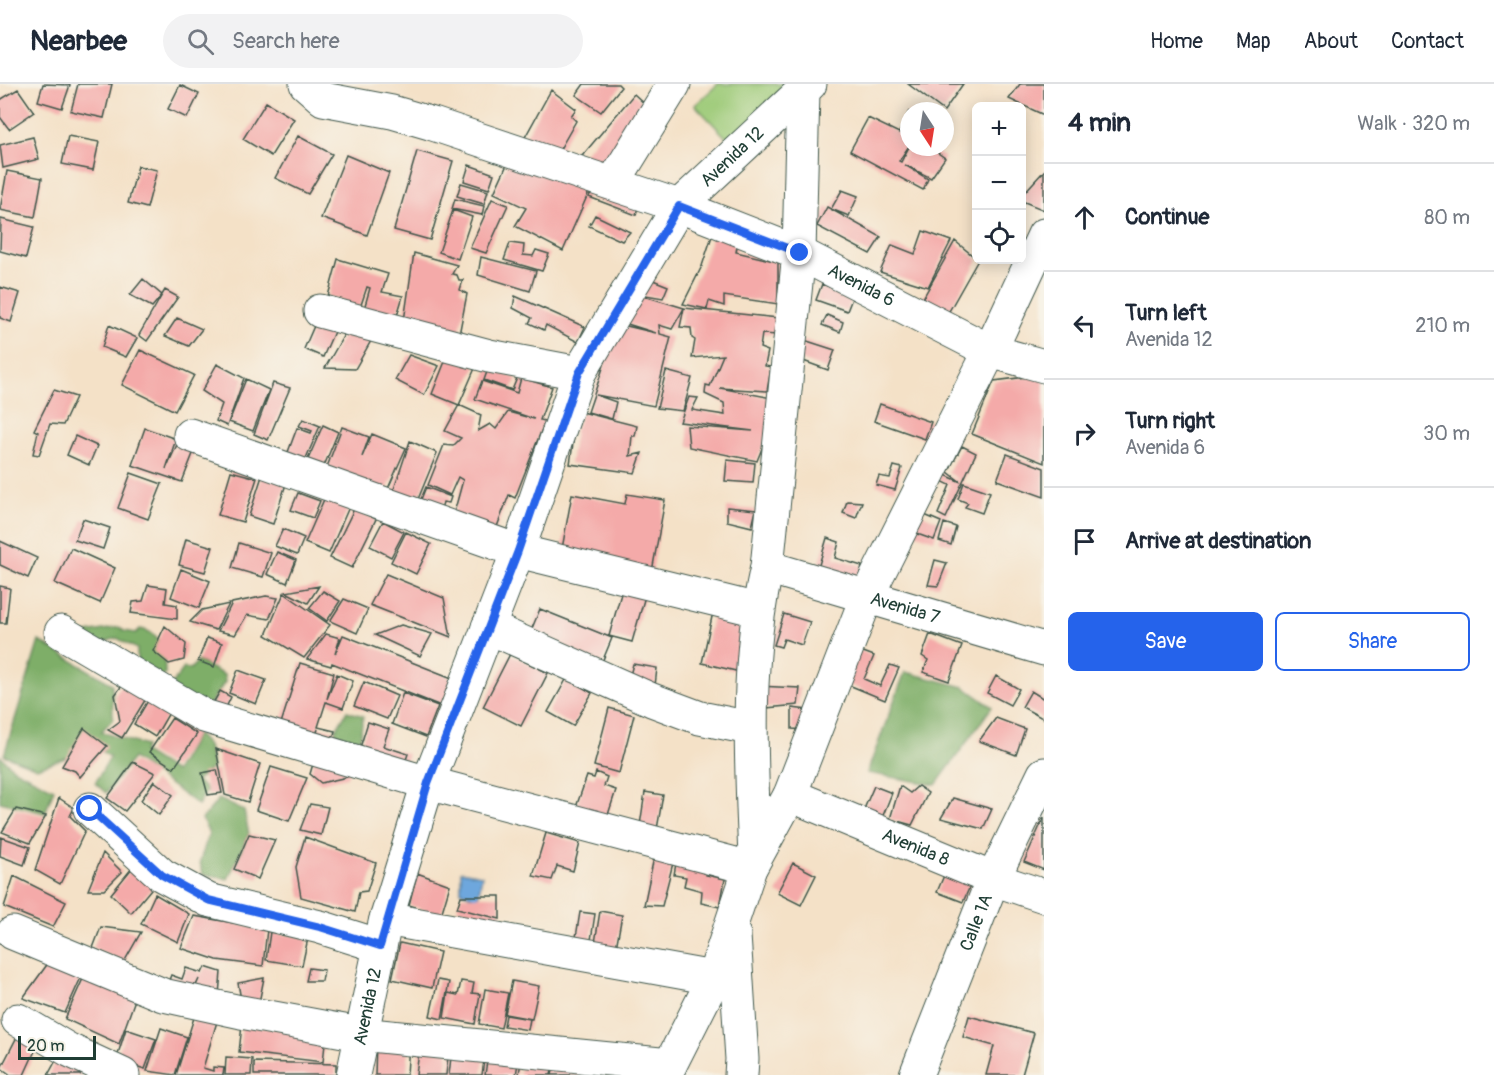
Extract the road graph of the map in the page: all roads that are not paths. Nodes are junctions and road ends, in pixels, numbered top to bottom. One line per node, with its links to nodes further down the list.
1 (306, 84): 4 (street, Avenida 6)
2 (675, 84): 4 (street)
3 (806, 87): 5 (street, Avenida 12); 7 (street)
4 (613, 183): 5 (street, Avenida 6)
5 (679, 206): 7 (street, Avenida 6); 11 (street, Avenida 12)
6 (1044, 235): 9 (street)
7 (800, 253): 9 (street, Avenida 6); 14 (street)
8 (320, 311): 11 (street)
9 (990, 351): 10 (street, Avenida 6); 15 (street)
10 (1044, 366)
11 (579, 373): 13 (street, Avenida 12)
12 (190, 435): 13 (street)
13 (518, 551): 16 (street); 17 (street, Avenida 12)
14 (767, 567): 15 (street, Avenida 7); 16 (street)
15 (867, 596): 19 (street, Avenida 7); 23 (street)
16 (758, 610): 20 (street)
17 (488, 627): 20 (street); 22 (street, Avenida 12)
18 (61, 632): 22 (street)
19 (1044, 650)
20 (750, 728): 25 (street)
21 (1044, 774): 26 (street, Calle 1A)
22 (428, 783): 25 (street); 30 (street, Avenida 12)
23 (790, 795): 25 (street); 26 (street, Avenida 8)
24 (90, 809): 30 (street)
25 (753, 863): 28 (street)
26 (993, 879): 27 (street, Avenida 8); 38 (street, Calle 1A)
27 (1044, 896)
28 (733, 918): 31 (street); 37 (street)
29 (13, 933): 33 (street)
30 (383, 933): 31 (street); 33 (street, Avenida 12)
31 (713, 978): 34 (street)
32 (18, 1020): 35 (street)
33 (360, 1034): 34 (street); 36 (street, Avenida 12)
34 (667, 1070)
35 (123, 1075)
36 (353, 1075)
37 (741, 1075)
38 (916, 1075)

